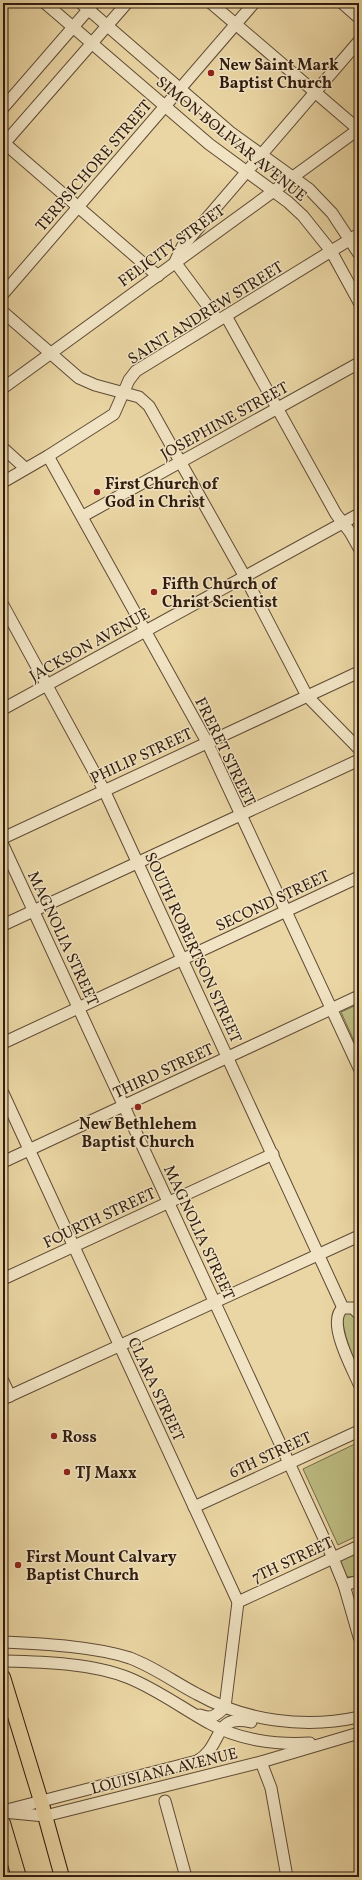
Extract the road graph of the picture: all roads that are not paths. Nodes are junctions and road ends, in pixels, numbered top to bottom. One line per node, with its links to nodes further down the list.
1 (45, 3): 10 (street, SIMON BOLIVAR AVENUE)
2 (127, 3): 9 (street)
3 (210, 3): 8 (street)
4 (254, 3): 8 (street, TERPSICHORE STREET)
5 (342, 3): 7 (street)
6 (88, 5): 9 (street, SIMON BOLIVAR AVENUE); 10 (street)
7 (359, 18)
8 (235, 24): 13 (street, TERPSICHORE STREET); 14 (street)
9 (107, 26): 12 (street); 13 (street, SIMON BOLIVAR AVENUE)
10 (73, 27): 12 (street, SIMON BOLIVAR AVENUE); 16 (street)
11 (359, 41): 14 (street)
12 (92, 44): 15 (street, SIMON BOLIVAR AVENUE); 18 (street)
13 (180, 88): 15 (street, TERPSICHORE STREET); 19 (street, SIMON BOLIVAR AVENUE)
14 (314, 92): 17 (street); 19 (street)
15 (164, 106): 20 (street, SIMON BOLIVAR AVENUE); 23 (street, TERPSICHORE STREET)
16 (3, 108)
17 (358, 129): 21 (street, FELICITY STREET)
18 (4, 143): 23 (street)
19 (261, 154): 20 (street); 21 (street, SIMON BOLIVAR AVENUE)
20 (246, 173): 22 (street, SIMON BOLIVAR AVENUE); 27 (street)
21 (293, 176): 22 (street, FELICITY STREET); 24 (street, SIMON BOLIVAR AVENUE)
22 (272, 191): 25 (street, SIMON BOLIVAR AVENUE); 27 (street, FELICITY STREET)
23 (78, 206): 28 (street); 29 (street, TERPSICHORE STREET)
24 (355, 237): 25 (street, SAINT ANDREW STREET); 26 (street, SIMON BOLIVAR AVENUE)
25 (331, 251): 30 (street, SIMON BOLIVAR AVENUE); 32 (street, SAINT ANDREW STREET)
26 (359, 254)
27 (175, 262): 28 (street, FELICITY STREET); 32 (street)
28 (158, 276): 33 (street, FELICITY STREET)
29 (3, 294)
30 (359, 302)
31 (3, 312): 33 (street)
32 (222, 318): 36 (street, SAINT ANDREW STREET); 37 (street)
33 (51, 354): 35 (street, FELICITY STREET); 36 (street)
34 (359, 363): 37 (street, JOSEPHINE STREET)
35 (3, 388)
36 (124, 392): 39 (street, SAINT ANDREW STREET); 40 (street)
37 (278, 408): 40 (street, JOSEPHINE STREET); 45 (street)
38 (3, 448): 41 (street)
39 (48, 456): 41 (street, SAINT ANDREW STREET); 44 (street, FRERET STREET)
40 (180, 462): 44 (street, JOSEPHINE STREET); 47 (street)
41 (25, 468): 42 (street, SAINT ANDREW STREET)
42 (3, 482)
43 (359, 514): 45 (street, JACKSON AVENUE)
44 (83, 516): 49 (street, FRERET STREET)
45 (343, 523): 46 (street); 47 (street, JACKSON AVENUE)
46 (359, 548)
47 (245, 577): 49 (street, JACKSON AVENUE); 52 (street)
48 (3, 605): 51 (street, SOUTH ROBERTSON STREET)
49 (146, 631): 51 (street, JACKSON AVENUE); 54 (street, FRERET STREET)
50 (359, 672): 52 (street, PHILIP STREET)
51 (48, 685): 53 (street, JACKSON AVENUE); 57 (street, SOUTH ROBERTSON STREET)
52 (307, 696): 54 (street, PHILIP STREET); 55 (street)
53 (3, 709)
54 (206, 742): 57 (street, PHILIP STREET); 58 (street, FRERET STREET)
55 (359, 749)
56 (359, 760): 58 (street)
57 (104, 790): 59 (street, PHILIP STREET); 61 (street, SOUTH ROBERTSON STREET)
58 (240, 815): 61 (street); 64 (street, FRERET STREET)
59 (3, 838)
60 (3, 845): 63 (street, MAGNOLIA STREET)
61 (137, 863): 63 (street); 66 (street, SOUTH ROBERTSON STREET)
62 (359, 877): 64 (street, SECOND STREET)
63 (34, 911): 65 (street); 68 (street, MAGNOLIA STREET)
64 (286, 911): 66 (street, SECOND STREET); 69 (street, FRERET STREET)
65 (3, 925)
66 (183, 960): 68 (street, SECOND STREET); 71 (street, SOUTH ROBERTSON STREET)
67 (359, 996): 69 (street, THIRD STREET)
68 (78, 1008): 70 (street, SECOND STREET); 74 (street, MAGNOLIA STREET)
69 (332, 1009): 71 (street, THIRD STREET); 72 (street, FRERET STREET)
70 (3, 1043)
71 (228, 1058): 74 (street, THIRD STREET); 76 (street, SOUTH ROBERTSON STREET)
72 (359, 1068)
73 (3, 1093): 75 (street, CLARA STREET)
74 (124, 1106): 75 (street, THIRD STREET); 78 (street, MAGNOLIA STREET)
75 (30, 1149): 77 (street, THIRD STREET); 80 (street, CLARA STREET)
76 (273, 1154): 78 (street, FOURTH STREET); 81 (street, SOUTH ROBERTSON STREET)
77 (3, 1162)
78 (169, 1203): 80 (street, FOURTH STREET); 83 (street, MAGNOLIA STREET)
79 (359, 1236): 81 (street)
80 (74, 1247): 82 (street, FOURTH STREET); 86 (street, CLARA STREET)
81 (319, 1255): 83 (street); 84 (street, SOUTH ROBERTSON STREET)
82 (3, 1279)
83 (215, 1302): 86 (street); 91 (street, MAGNOLIA STREET)
84 (343, 1308): 85 (street); 88 (street)
85 (359, 1314)
86 (118, 1344): 89 (street); 92 (street, CLARA STREET)
87 (3, 1381): 89 (street)
88 (359, 1384)
89 (6, 1397)
90 (359, 1431): 91 (street, 6TH STREET)
91 (289, 1463): 92 (street, 6TH STREET); 94 (street, MAGNOLIA STREET)
92 (194, 1507): 97 (street, CLARA STREET)
93 (359, 1546): 94 (street, 7TH STREET)
94 (332, 1558): 96 (street, MAGNOLIA STREET); 97 (street, 7TH STREET)
95 (359, 1581): 96 (street)
96 (344, 1585): 98 (street, MAGNOLIA STREET)
97 (238, 1602): 106 (street)
98 (359, 1637)
99 (3, 1642): 100 (street, LOUISIANA AVENUE)
100 (99, 1652): 101 (street, LOUISIANA AVENUE); 103 (street)
101 (122, 1656): 104 (street); 106 (street, LOUISIANA AVENUE)
102 (3, 1661): 103 (street)
103 (72, 1666): 104 (street)
104 (101, 1670): 107 (street)
105 (3, 1677): 116 (main road)
106 (225, 1707): 107 (street); 109 (street, LOUISIANA AVENUE)
107 (184, 1708): 110 (street)
108 (359, 1717): 109 (street, LOUISIANA AVENUE)
109 (296, 1722): 110 (street, LOUISIANA AVENUE)
110 (221, 1730): 112 (street, LOUISIANA AVENUE); 114 (street, LOUISIANA AVENUE)
111 (359, 1733): 112 (street, LOUISIANA AVENUE)
112 (330, 1740): 113 (street, LOUISIANA AVENUE)
113 (261, 1762): 115 (street, LOUISIANA AVENUE); 124 (street)
114 (154, 1772): 115 (street); 116 (street, LOUISIANA AVENUE)
115 (161, 1786): 119 (street, LOUISIANA AVENUE)
116 (41, 1801): 118 (street, LOUISIANA AVENUE); 119 (main road)
117 (166, 1801): 123 (street)
118 (3, 1811): 119 (street, LOUISIANA AVENUE)
119 (45, 1816): 122 (main road)
120 (3, 1823): 121 (main road)
121 (19, 1877)
122 (62, 1877)
123 (186, 1877)
124 (287, 1877)

